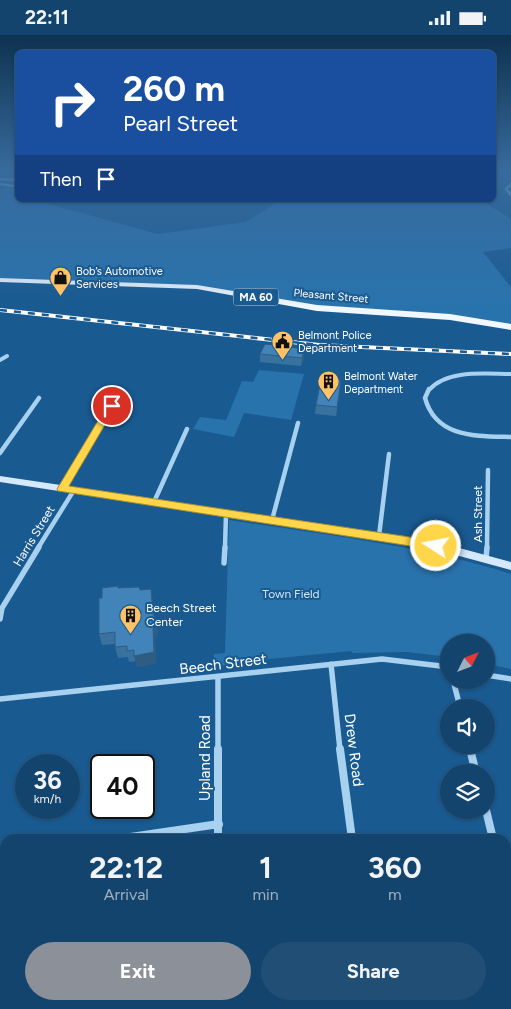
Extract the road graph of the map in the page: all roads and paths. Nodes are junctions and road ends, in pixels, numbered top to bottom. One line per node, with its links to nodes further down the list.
1 (0, 280): 2 (main road, Pleasant Street / MA 60)
2 (511, 327)
3 (6, 355): 4 (street)
4 (0, 359)
5 (511, 374): 10 (street)
6 (39, 397): 11 (street)
7 (112, 406): 15 (street)
8 (298, 423): 19 (street)
9 (187, 429): 17 (street)
10 (511, 437)
11 (0, 453)
12 (389, 455): 20 (street)
13 (488, 469): 21 (street, Ash Street)
14 (0, 479): 15 (street)
15 (62, 489): 16 (street)
16 (74, 490): 17 (street); 24 (street, Harris Street)
17 (154, 502): 18 (street)
18 (226, 513): 19 (street); 22 (street)
19 (272, 520): 20 (street)
20 (379, 536): 21 (street)
21 (486, 559): 23 (street)
22 (224, 563)
23 (511, 566)
24 (1, 608): 25 (street, Harris Street)
25 (0, 619)
26 (331, 664): 27 (street, Beech Street); 29 (street, Beech Street); 36 (street, Drew Road)
27 (440, 665)
28 (495, 676): 30 (street)
29 (218, 677): 31 (street, Beech Street); 33 (street, Upland Road)
30 (511, 679)
31 (0, 699)
32 (488, 819): 37 (street)
33 (219, 824): 34 (street); 35 (street, Upland Road)
34 (151, 834)
35 (218, 834)
36 (351, 834)
37 (492, 834)

